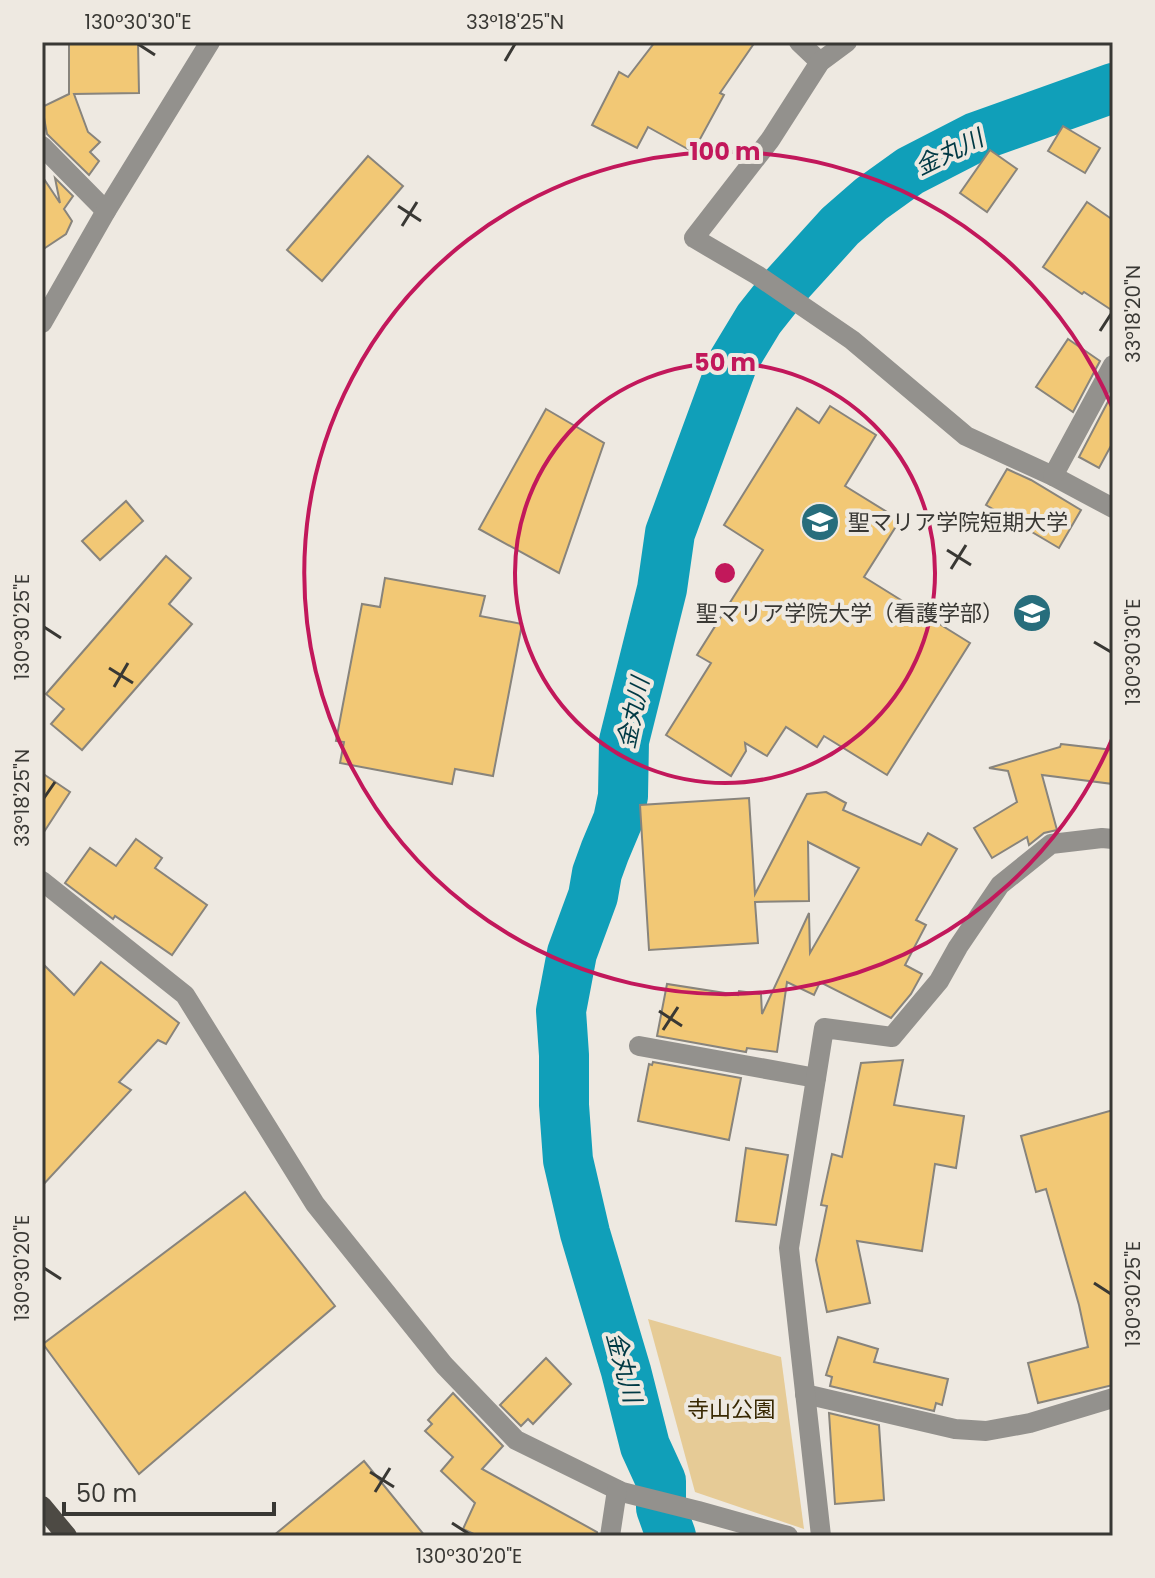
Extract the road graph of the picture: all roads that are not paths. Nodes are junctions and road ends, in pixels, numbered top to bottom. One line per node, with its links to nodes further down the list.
1 (210, 42): 6 (street)
2 (799, 42): 4 (street)
3 (847, 42): 4 (street)
4 (820, 62): 9 (street)
5 (42, 146): 6 (street)
6 (106, 211): 7 (street)
7 (42, 323)
8 (1113, 365): 9 (street)
9 (1053, 476): 10 (street)
10 (1113, 508)
11 (1113, 839): 14 (street)
12 (42, 881): 17 (street)
13 (639, 1046): 14 (street)
14 (816, 1078): 15 (street)
15 (805, 1394): 16 (street); 22 (street)
16 (1113, 1398)
17 (617, 1490): 20 (street); 21 (street)
18 (42, 1506): 19 (main road)
19 (67, 1536)
20 (610, 1536)
21 (788, 1536)
22 (821, 1536)

